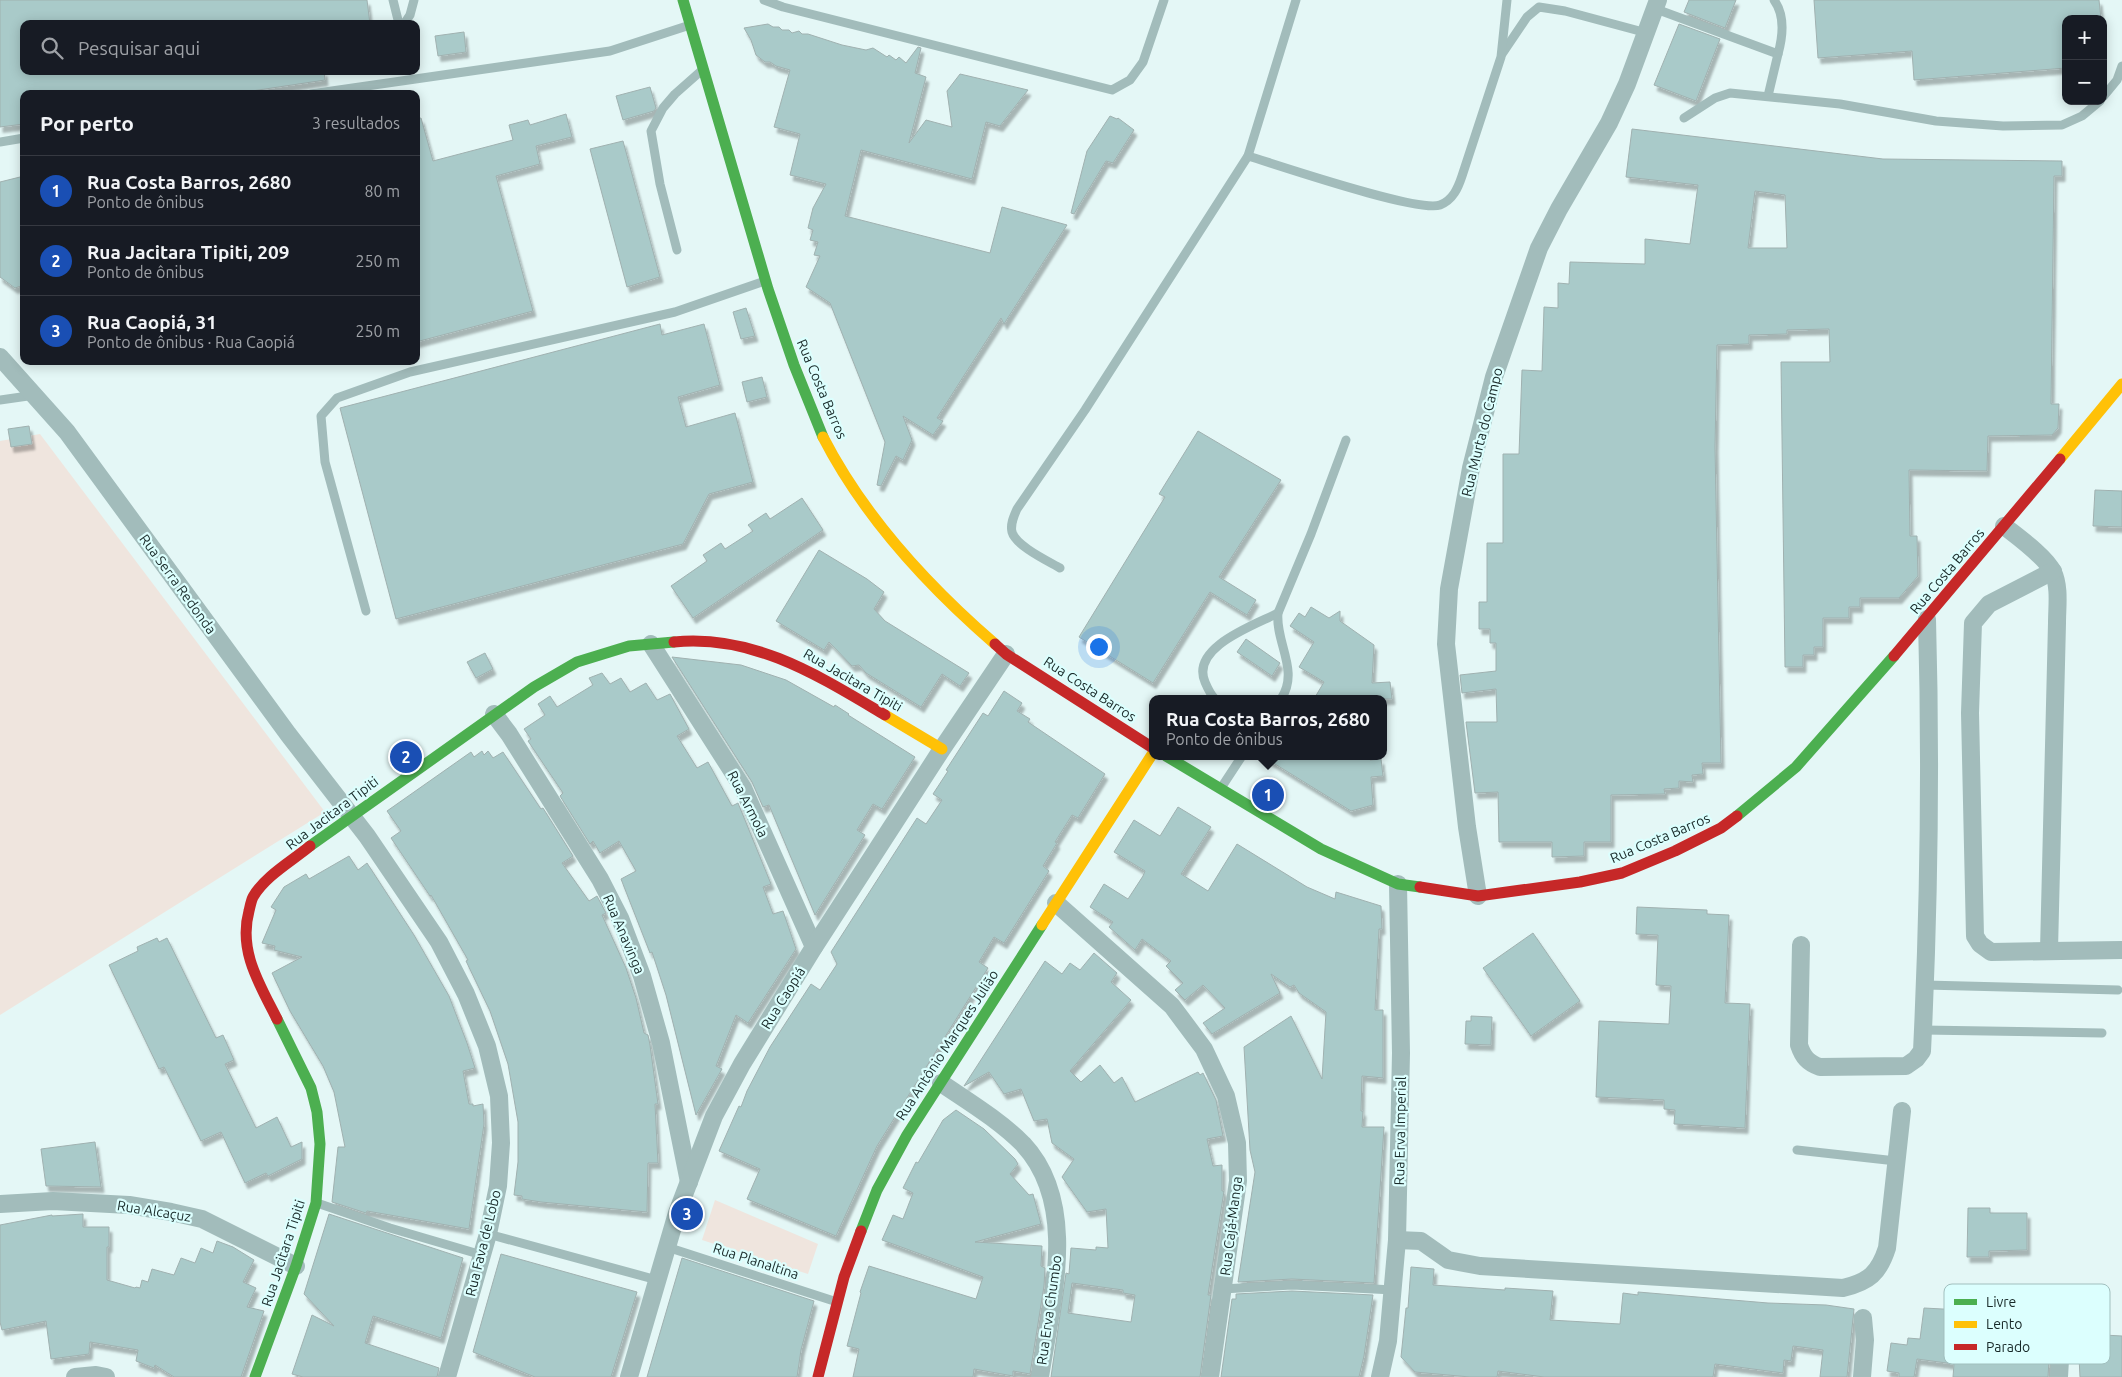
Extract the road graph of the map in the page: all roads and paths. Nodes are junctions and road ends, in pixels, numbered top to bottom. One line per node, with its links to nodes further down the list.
1 (393, 0): 10 (lane)
2 (414, 0): 11 (lane)
3 (683, 0): 12 (main road, Rua Costa Barros)
4 (764, 0): 5 (lane)
5 (1164, 0)
6 (1296, 0): 27 (lane)
7 (1508, 0): 15 (lane)
8 (1774, 0): 14 (lane)
9 (1657, 5): 13 (street, Rua Murta do Campo); 14 (lane)
10 (398, 20)
11 (407, 20)
12 (690, 25): 17 (main road, Rua Costa Barros); 18 (lane)
13 (1647, 33): 15 (lane); 54 (street, Rua Murta do Campo)
14 (1778, 54): 22 (lane)
15 (1501, 56): 27 (lane)
16 (2122, 66): 21 (lane)
17 (703, 69): 28 (lane); 29 (main road, Rua Costa Barros)
18 (420, 75)
19 (411, 76): 20 (lane)
20 (333, 90)
21 (2107, 92)
22 (1768, 96): 23 (lane); 24 (lane)
23 (2095, 105)
24 (1684, 118)
25 (20, 139): 26 (lane)
26 (0, 142)
27 (1248, 156): 36 (lane)
28 (676, 250)
29 (765, 281): 38 (lane); 42 (main road, Rua Costa Barros)
30 (0, 357): 32 (street, Rua Serra Redonda)
31 (2122, 384): 35 (main road, Rua Costa Barros)
32 (36, 395): 33 (lane); 52 (street, Rua Serra Redonda)
33 (0, 400)
34 (1346, 440): 39 (lane)
35 (2004, 526): 37 (street); 40 (main road, Rua Costa Barros)
36 (1060, 568)
37 (2052, 571): 58 (street); 58 (street)
38 (366, 611)
39 (1278, 613): 43 (lane); 44 (lane)
40 (1926, 619): 54 (main road, Rua Costa Barros); 60 (street)
41 (651, 644): 45 (main road, Rua Jacitara Tipiti); 47 (main road, Rua Jacitara Tipiti); 57 (street, Rua Armola)
42 (1006, 654): 46 (main road, Rua Costa Barros); 47 (street, Rua Caopiá)
43 (1211, 695)
44 (1283, 695)
45 (494, 714): 52 (main road, Rua Jacitara Tipiti); 68 (street, Rua Anavinga)
46 (1149, 745)
47 (942, 749): 57 (street, Rua Caopiá)
48 (1149, 759): 55 (main road, Rua Antônio Marques Julião)
49 (1172, 760): 51 (main road, Rua Costa Barros)
50 (1239, 760): 51 (lane)
51 (1220, 790): 53 (main road, Rua Costa Barros)
52 (351, 816): 69 (main road, Rua Jacitara Tipiti); 71 (street, Rua Fava de Lobo)
53 (1398, 884): 54 (main road, Rua Costa Barros); 72 (street, Rua Erva Imperial)
54 (1478, 896)
55 (1056, 903): 64 (main road, Rua Antônio Marques Julião); 77 (street, Rua Cajá-Manga)
56 (1800, 945): 62 (street)
57 (814, 947): 68 (street, Rua Caopiá)
58 (2049, 950): 59 (street)
59 (2122, 950)
60 (1925, 985): 61 (lane); 62 (street)
61 (2118, 990)
62 (1923, 1030): 63 (lane)
63 (2102, 1034)
64 (941, 1083): 79 (main road, Rua Antônio Marques Julião); 88 (street, Rua Erva Chumbo)
65 (1902, 1110): 67 (street)
66 (1797, 1150): 67 (lane)
67 (1896, 1161): 72 (street)
68 (689, 1182): 73 (street, Rua Caopiá)
69 (316, 1203): 74 (lane); 75 (main road, Rua Jacitara Tipiti)
70 (0, 1204): 75 (street, Rua Alcaçuz)
71 (488, 1234): 74 (street, Rua Fava de Lobo); 76 (lane)
72 (1397, 1240): 78 (street, Rua Erva Imperial)
73 (667, 1247): 76 (street, Rua Caopiá); 79 (lane, Rua Planaltina)
74 (482, 1255): 85 (street, Rua Fava de Lobo)
75 (296, 1266): 84 (main road, Rua Jacitara Tipiti)
76 (657, 1280): 86 (street, Rua Caopiá)
77 (1222, 1289): 78 (lane); 89 (street, Rua Cajá-Manga)
78 (1394, 1290): 90 (street, Rua Erva Imperial)
79 (837, 1302): 87 (main road, Rua Antônio Marques Julião)
80 (1863, 1318): 91 (street)
81 (2060, 1364): 92 (street)
82 (75, 1377): 83 (street)
83 (106, 1377)
84 (255, 1377)
85 (446, 1377)
86 (629, 1377)
87 (818, 1377)
88 (1040, 1377)
89 (1210, 1377)
90 (1380, 1377)
91 (1862, 1377)
92 (2059, 1377)

